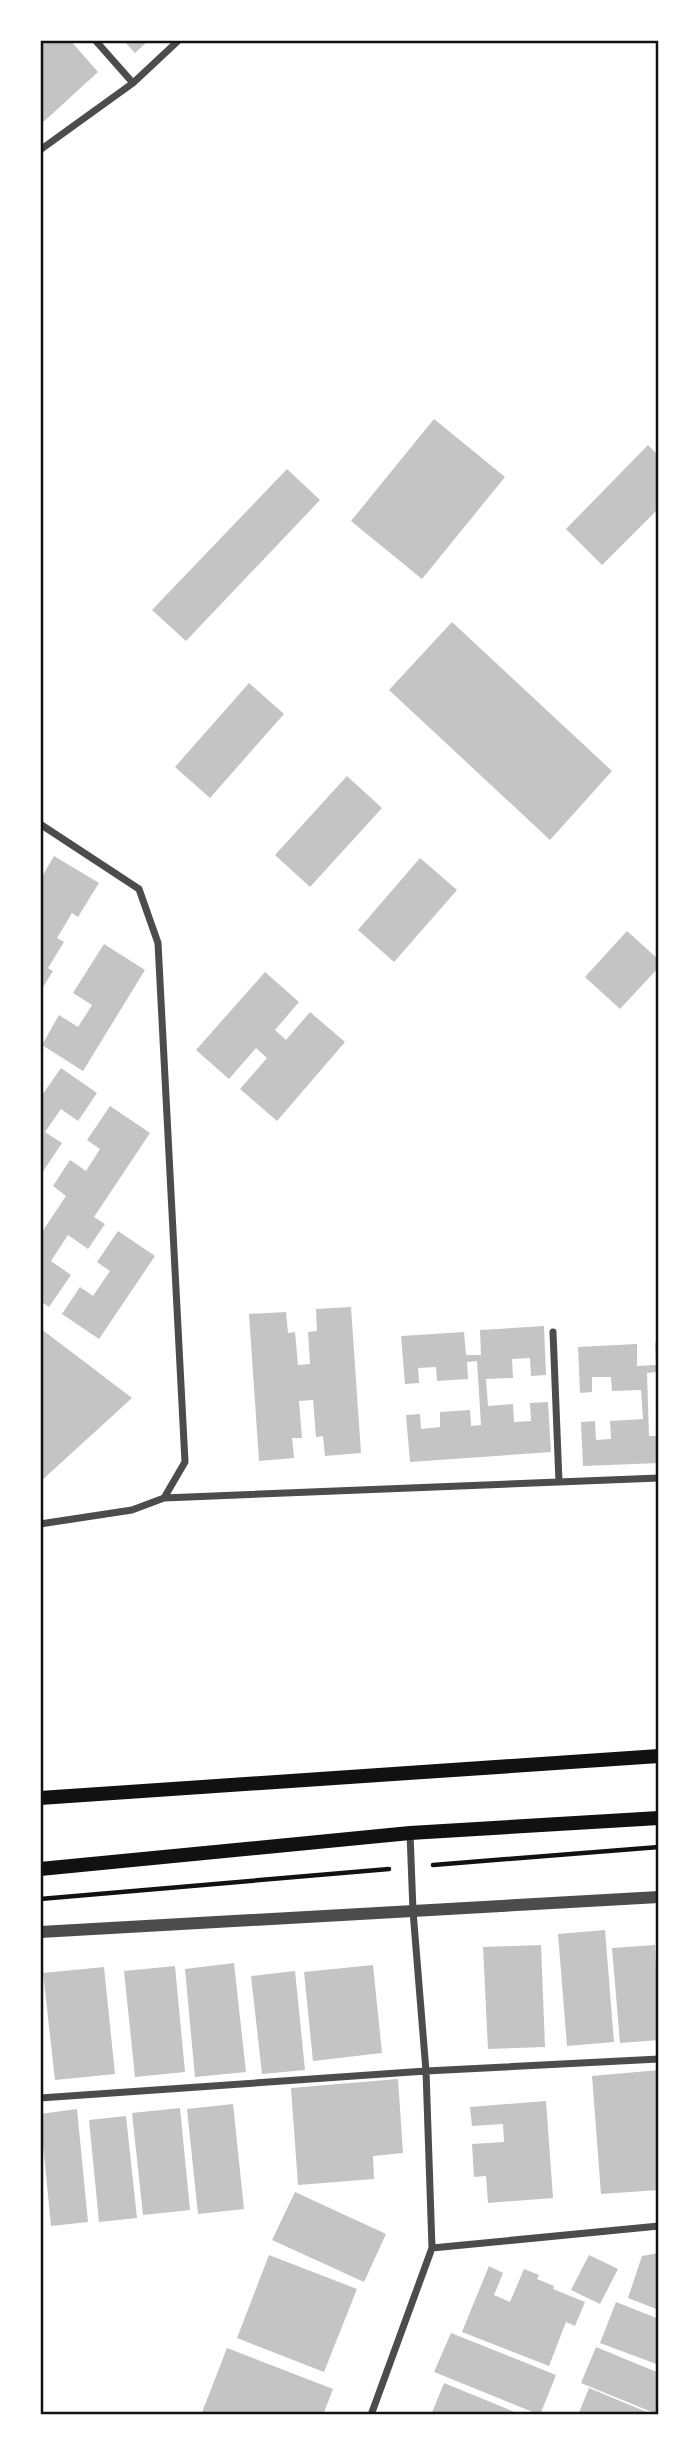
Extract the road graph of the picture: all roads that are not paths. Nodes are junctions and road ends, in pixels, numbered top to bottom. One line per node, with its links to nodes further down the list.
1 (95, 40): 3 (street)
2 (179, 40): 3 (street)
3 (133, 83): 4 (street)
4 (40, 150)
5 (40, 824): 9 (street)
6 (553, 1332): 8 (street)
7 (659, 1478): 8 (street)
8 (559, 1482): 9 (street)
9 (164, 1498): 10 (street)
10 (40, 1524)
11 (659, 1756): 12 (main road)
12 (40, 1798)
13 (659, 1818): 14 (main road)
14 (410, 1833): 15 (main road); 17 (street)
15 (40, 1869)
16 (659, 1897): 17 (street)
17 (413, 1911): 18 (street); 20 (street)
18 (40, 1933)
19 (659, 2059): 20 (street)
20 (426, 2071): 21 (street); 23 (street)
21 (40, 2098)
22 (659, 2226): 23 (street)
23 (432, 2248): 24 (street)
24 (371, 2415)

